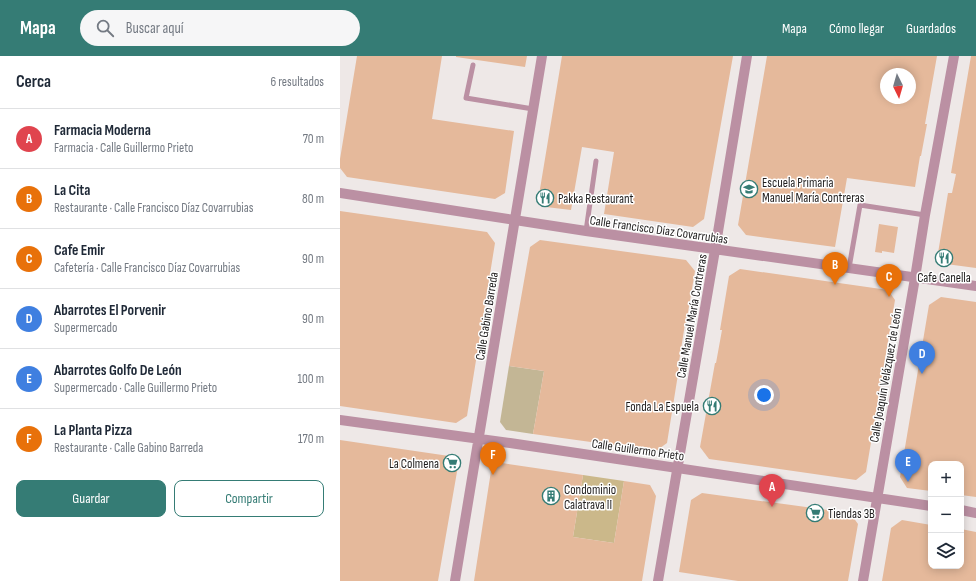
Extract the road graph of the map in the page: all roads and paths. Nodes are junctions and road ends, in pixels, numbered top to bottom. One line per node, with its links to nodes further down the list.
1 (542, 56): 5 (street, Calle Gabino Barreda)
2 (747, 56): 11 (street, Calle Manuel María Contreras)
3 (954, 56): 8 (street, Calle Joaquín Velázquez de León)
4 (473, 65): 5 (lane)
5 (533, 109): 9 (street, Calle Gabino Barreda)
6 (596, 161): 10 (lane)
7 (340, 193): 9 (street, Calle Francisco Díaz Covarrubias)
8 (925, 216): 12 (lane); 13 (street, Calle Joaquín Velázquez de León)
9 (515, 220): 10 (street, Calle Francisco Díaz Covarrubias); 16 (street, Calle Gabino Barreda)
10 (586, 232): 11 (street, Calle Francisco Díaz Covarrubias)
11 (715, 250): 12 (street, Calle Francisco Díaz Covarrubias); 17 (street, Calle Manuel María Contreras)
12 (849, 268): 13 (street, Calle Francisco Díaz Covarrubias)
13 (915, 278): 14 (street, Calle Francisco Díaz Covarrubias); 18 (street, Calle Joaquín Velázquez de León)
14 (976, 286)
15 (340, 420): 16 (street, Calle Guillermo Prieto)
16 (479, 439): 17 (street, Calle Guillermo Prieto); 22 (street, Calle Gabino Barreda)
17 (678, 468): 18 (street, Calle Guillermo Prieto); 23 (street, Calle Manuel María Contreras)
18 (877, 498): 19 (street, Calle Guillermo Prieto); 24 (street, Calle Joaquín Velázquez de León)
19 (928, 506)
20 (964, 511): 21 (street)
21 (976, 513)
22 (455, 581)
23 (658, 581)
24 (863, 581)

